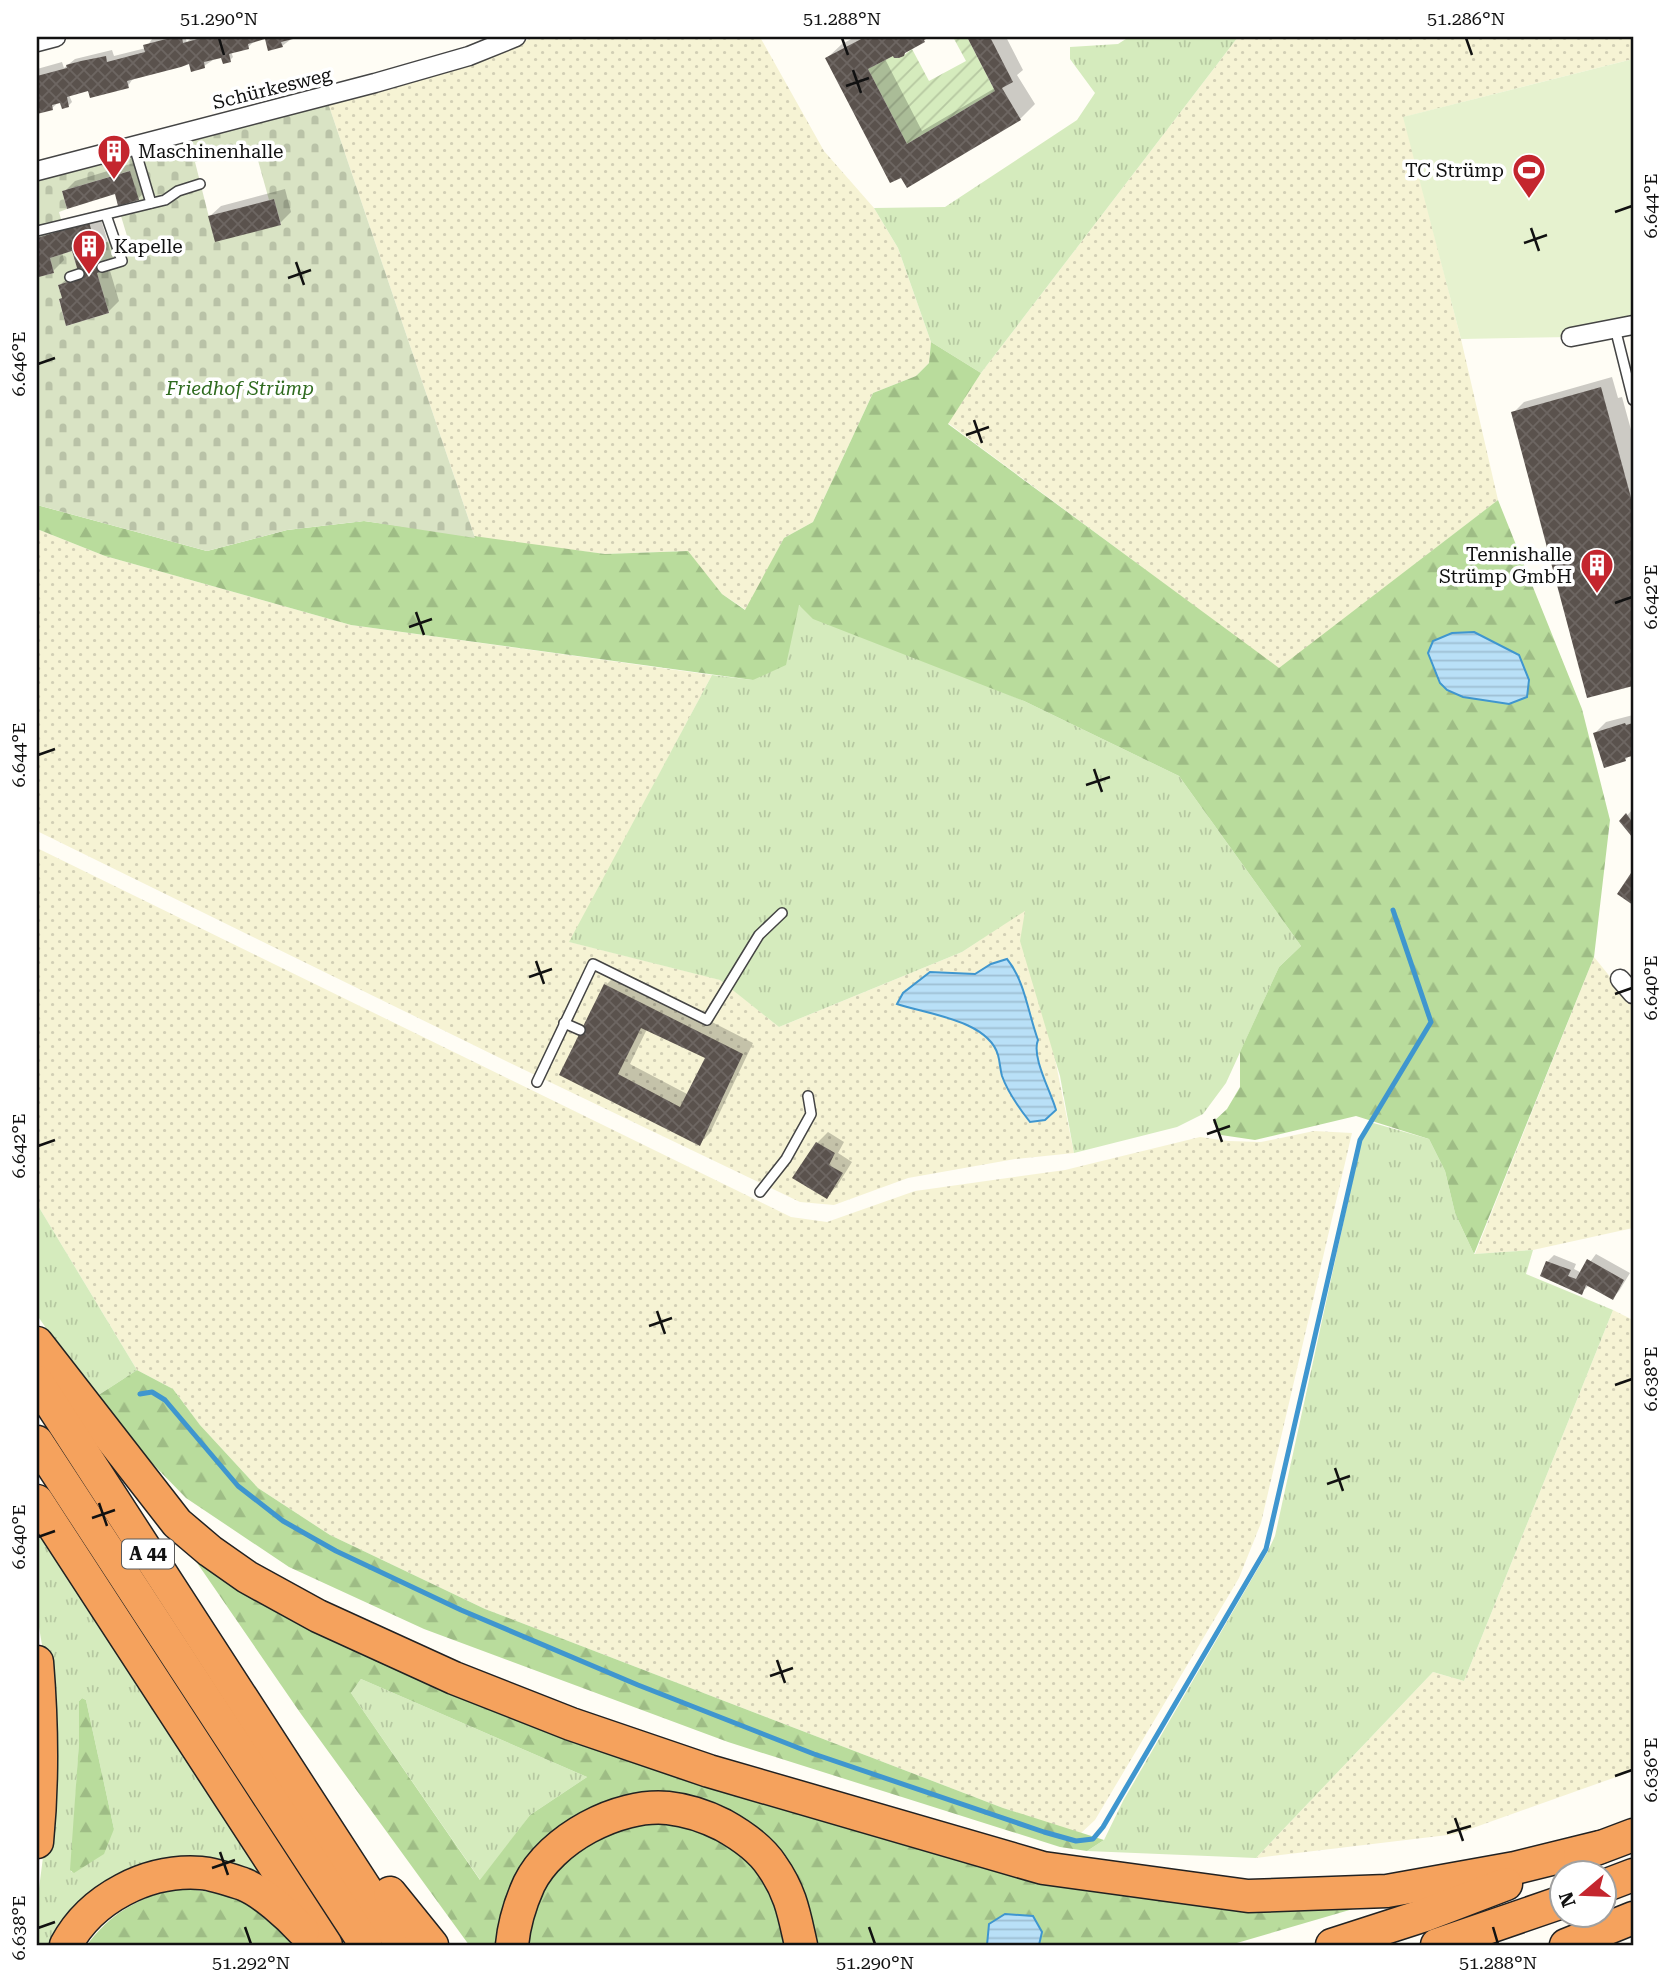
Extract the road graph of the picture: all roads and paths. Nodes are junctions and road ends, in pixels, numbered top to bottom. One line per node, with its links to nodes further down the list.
1 (56, 37): 3 (street)
2 (516, 37): 4 (street, Schürkesweg)
3 (37, 42)
4 (134, 146): 5 (street, Schürkesweg); 7 (lane)
5 (37, 171)
6 (200, 184): 7 (lane)
7 (151, 203): 8 (lane)
8 (106, 215): 9 (lane); 10 (lane)
9 (37, 231)
10 (102, 267)
11 (1633, 325): 12 (street)
12 (1615, 328): 13 (street); 14 (lane)
13 (1571, 337)
14 (1633, 400)
15 (782, 913): 18 (lane)
16 (1620, 979): 17 (street)
17 (1633, 994)
18 (564, 1023): 19 (lane); 20 (lane)
19 (580, 1030)
20 (537, 1083)
21 (808, 1096): 22 (lane)
22 (760, 1192)
23 (37, 1343): 31 (highway)
24 (37, 1382): 28 (highway, A 44)
25 (37, 1442): 37 (highway, A 44)
26 (37, 1501): 36 (highway)
27 (37, 1662): 30 (highway)
28 (259, 1727): 38 (highway, A 44); 39 (highway)
29 (1633, 1835): 31 (highway)
30 (37, 1842)
31 (1600, 1847): 42 (highway)
32 (1548, 1907): 43 (highway)
33 (1633, 1918): 44 (highway)
34 (66, 1945): 35 (highway)
35 (316, 1945)
36 (326, 1945)
37 (366, 1945)
38 (402, 1945)
39 (432, 1945)
40 (512, 1945): 41 (highway)
41 (801, 1945)
42 (1332, 1945)
43 (1437, 1945)
44 (1566, 1945)

